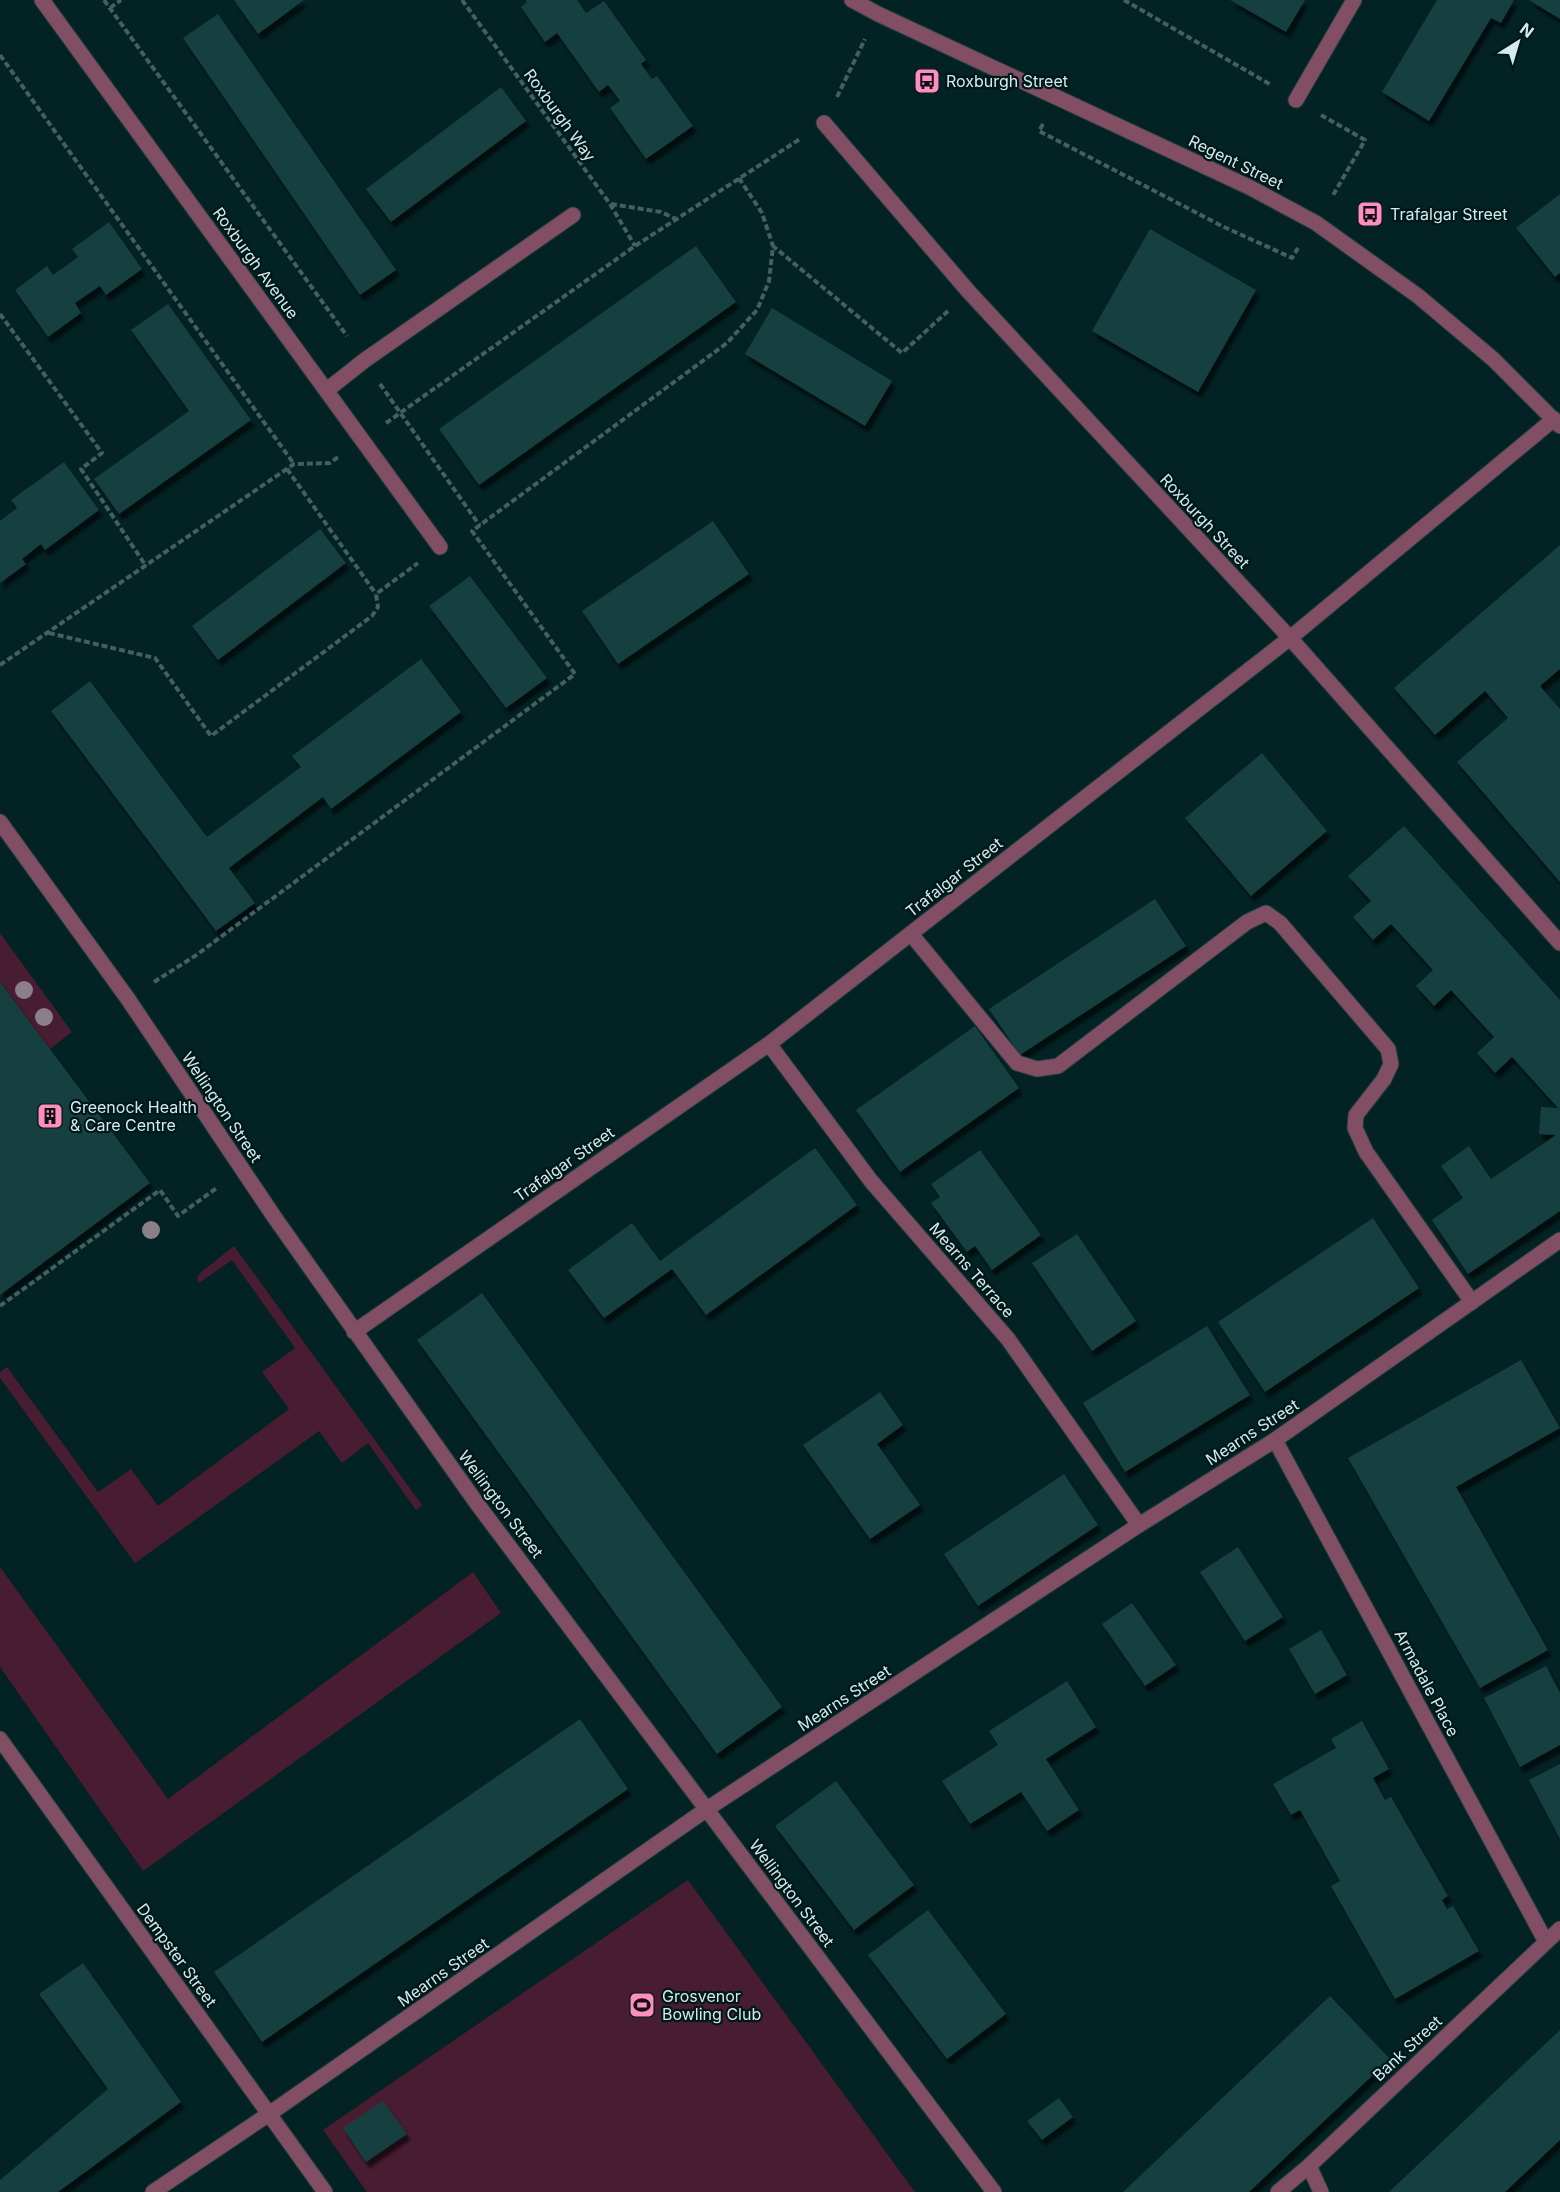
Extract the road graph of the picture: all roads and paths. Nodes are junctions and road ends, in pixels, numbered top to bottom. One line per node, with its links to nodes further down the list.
1 (42, 0): 24 (street, Roxburgh Avenue)
2 (104, 0): 8 (path)
3 (121, 0): 8 (path)
4 (462, 0): 15 (path, Roxburgh Way)
5 (852, 0): 9 (street, Regent Street)
6 (1124, 0): 12 (path)
7 (1354, 0): 12 (street)
8 (110, 8): 23 (path)
9 (878, 14): 11 (street, Regent Street); 13 (path)
10 (0, 55): 27 (path)
11 (1055, 97): 18 (street, Regent Street); 18 (path)
12 (1296, 100): 18 (path)
13 (824, 123): 14 (path); 21 (street, Roxburgh Street)
14 (739, 178): 17 (path); 20 (path)
15 (610, 204): 17 (path); 19 (path, Roxburgh Way)
16 (573, 215): 23 (street)
17 (677, 219): 19 (path)
18 (1316, 224): 25 (street, Regent Street)
19 (635, 246): 29 (path)
20 (773, 246): 21 (path); 29 (path)
21 (969, 292): 35 (street, Roxburgh Street)
22 (0, 314): 32 (path)
23 (365, 360): 24 (street)
24 (327, 390): 26 (street, Roxburgh Avenue)
25 (1557, 422): 35 (street, Trafalgar Street)
26 (363, 441): 27 (path); 31 (street, Roxburgh Avenue)
27 (294, 464): 28 (path)
28 (287, 469): 32 (path); 33 (path)
29 (480, 526): 30 (path)
30 (472, 531): 31 (path); 40 (path)
31 (440, 547): 33 (path)
32 (146, 566): 34 (path)
33 (376, 594): 34 (path)
34 (48, 633): 36 (path)
35 (1290, 638): 38 (street, Trafalgar Street); 39 (street, Roxburgh Street)
36 (0, 665)
37 (0, 822): 40 (street, Wellington Street)
38 (911, 934): 41 (street, Trafalgar Street); 44 (street)
39 (1560, 943)
40 (128, 999): 42 (street, Wellington Street)
41 (768, 1044): 46 (street, Trafalgar Street); 48 (street, Mearns Terrace)
42 (242, 1169): 45 (path); 46 (street, Wellington Street)
43 (1560, 1240): 44 (street, Mearns Street)
44 (1472, 1302): 47 (street, Mearns Street)
45 (0, 1306)
46 (354, 1332): 50 (street, Wellington Street)
47 (1275, 1440): 48 (street, Mearns Street); 52 (street, Armadale Place)
48 (1139, 1525): 50 (street, Mearns Street)
49 (0, 1739): 53 (street, Dempster Street)
50 (707, 1809): 53 (street, Mearns Street); 57 (street, Wellington Street)
51 (1560, 1929): 52 (street, Bank Street)
52 (1546, 1942): 54 (street, Bank Street)
53 (269, 2114): 55 (street, Mearns Street); 56 (street, Dempster Street)
54 (1309, 2166): 58 (street, Bank Street); 59 (street)
55 (153, 2192)
56 (325, 2192)
57 (994, 2192)
58 (1278, 2192)
59 (1321, 2192)

